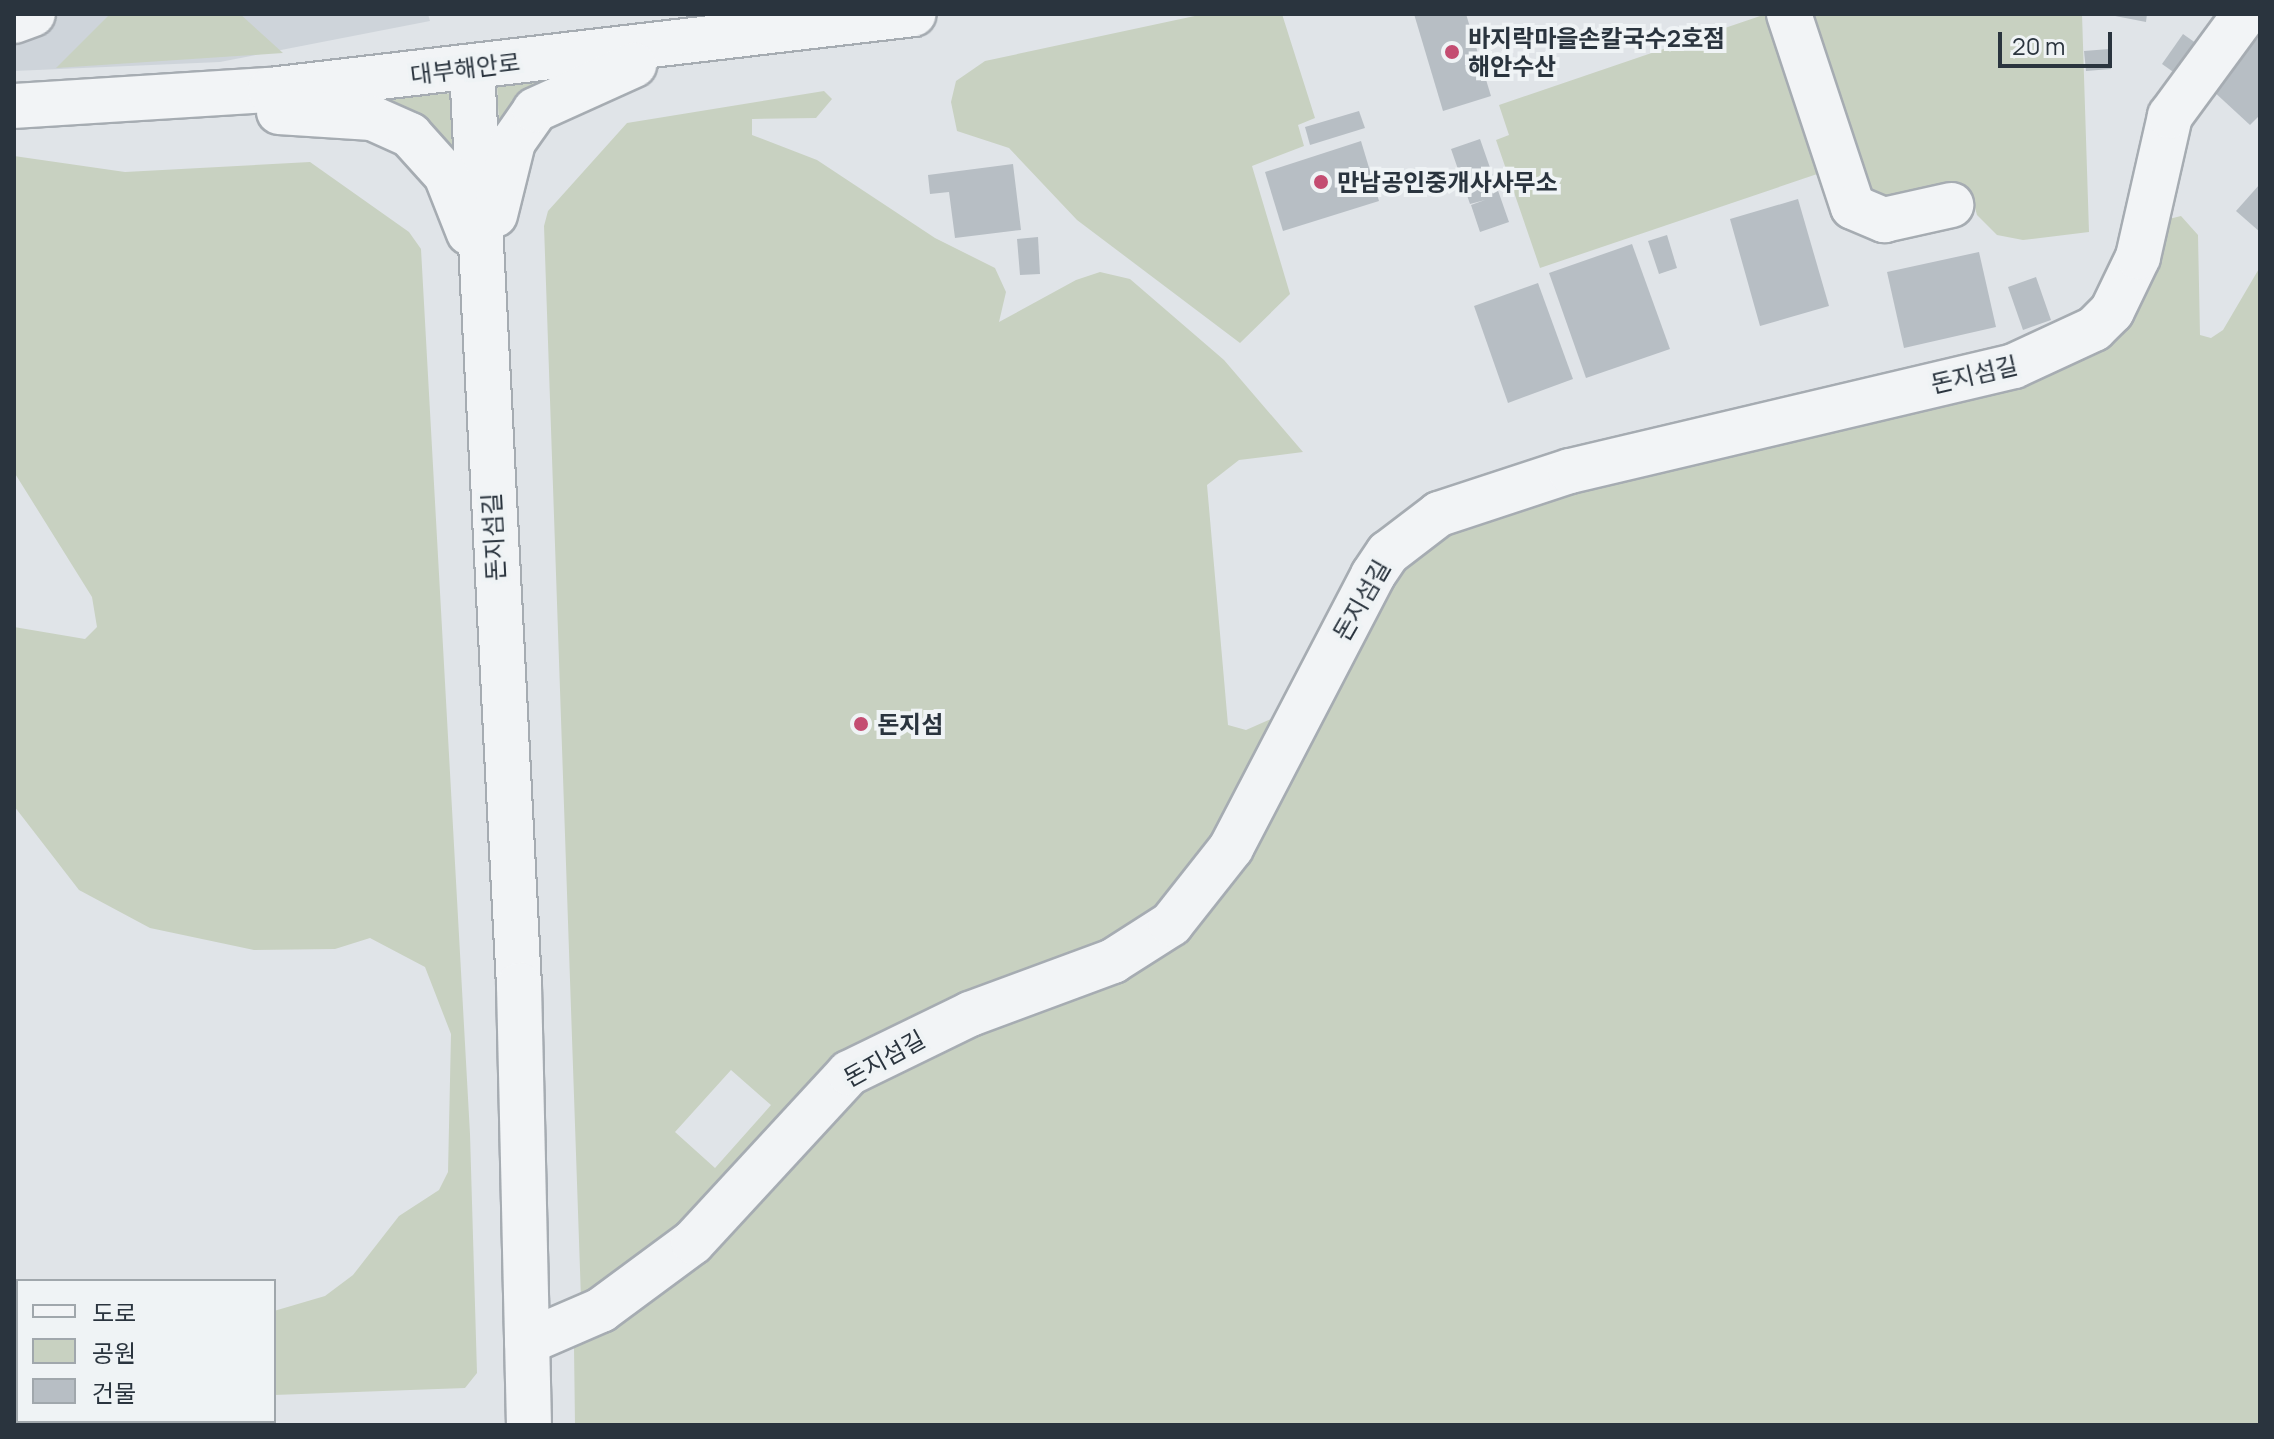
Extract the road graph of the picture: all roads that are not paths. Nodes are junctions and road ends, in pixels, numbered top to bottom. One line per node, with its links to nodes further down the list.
1 (33, 14): 5 (street)
2 (914, 14): 6 (street, 대부해안로)
3 (1789, 14): 9 (street)
4 (2245, 14): 11 (street, 돈지섬길)
5 (14, 21)
6 (720, 37): 7 (street, 대부해안로); 10 (street)
7 (472, 68): 8 (street, 대부해안로); 10 (street, 돈지섬길)
8 (14, 106): 10 (street)
9 (1951, 205)
10 (481, 263): 11 (street, 돈지섬길)
11 (527, 1342): 12 (street, 돈지섬길)
12 (529, 1425)

